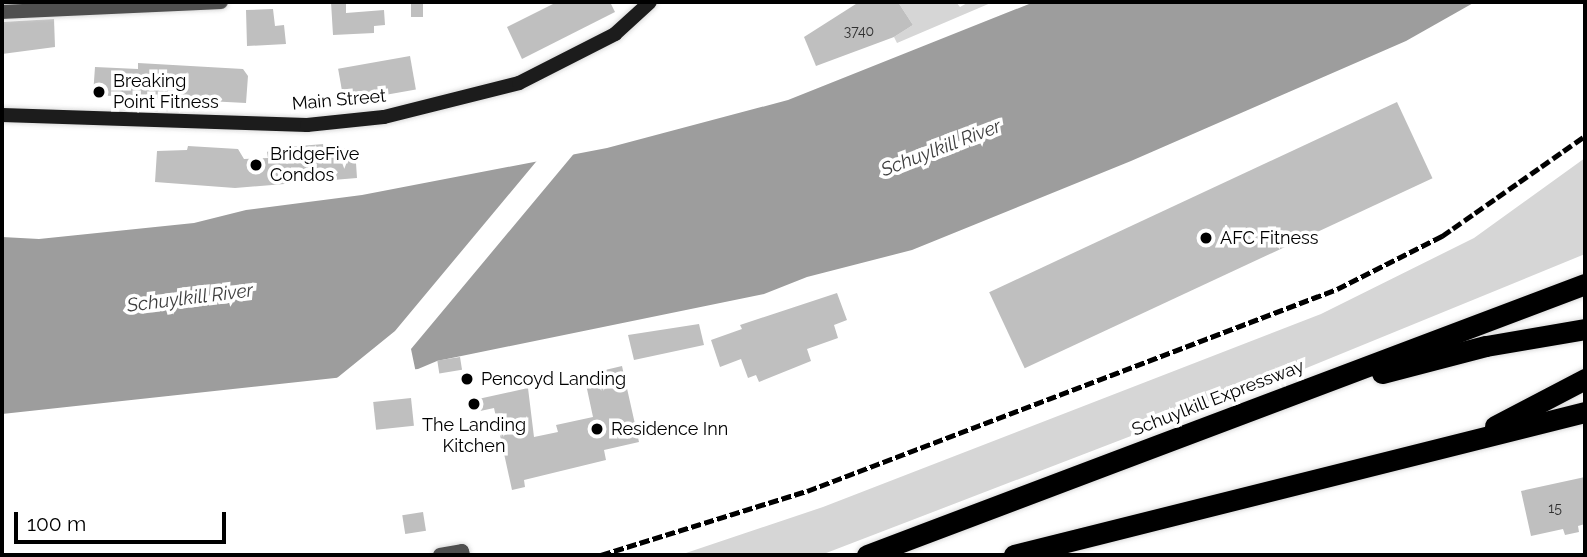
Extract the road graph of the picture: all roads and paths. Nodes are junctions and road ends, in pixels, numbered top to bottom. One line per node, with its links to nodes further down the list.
1 (221, 2): 3 (street)
2 (650, 2): 4 (street, Main Street)
3 (2, 12)
4 (2, 115)
5 (1585, 276): 7 (highway)
6 (1585, 284): 7 (highway, Schuylkill Expressway)
7 (1511, 313): 10 (highway, Schuylkill Expressway)
8 (1585, 329): 10 (highway)
9 (1585, 379): 12 (highway)
10 (1270, 402): 15 (highway, Schuylkill Expressway)
11 (1585, 412): 12 (highway)
12 (1462, 443): 16 (highway)
13 (440, 555): 14 (street)
14 (463, 555)
15 (866, 555)
16 (1014, 555)

